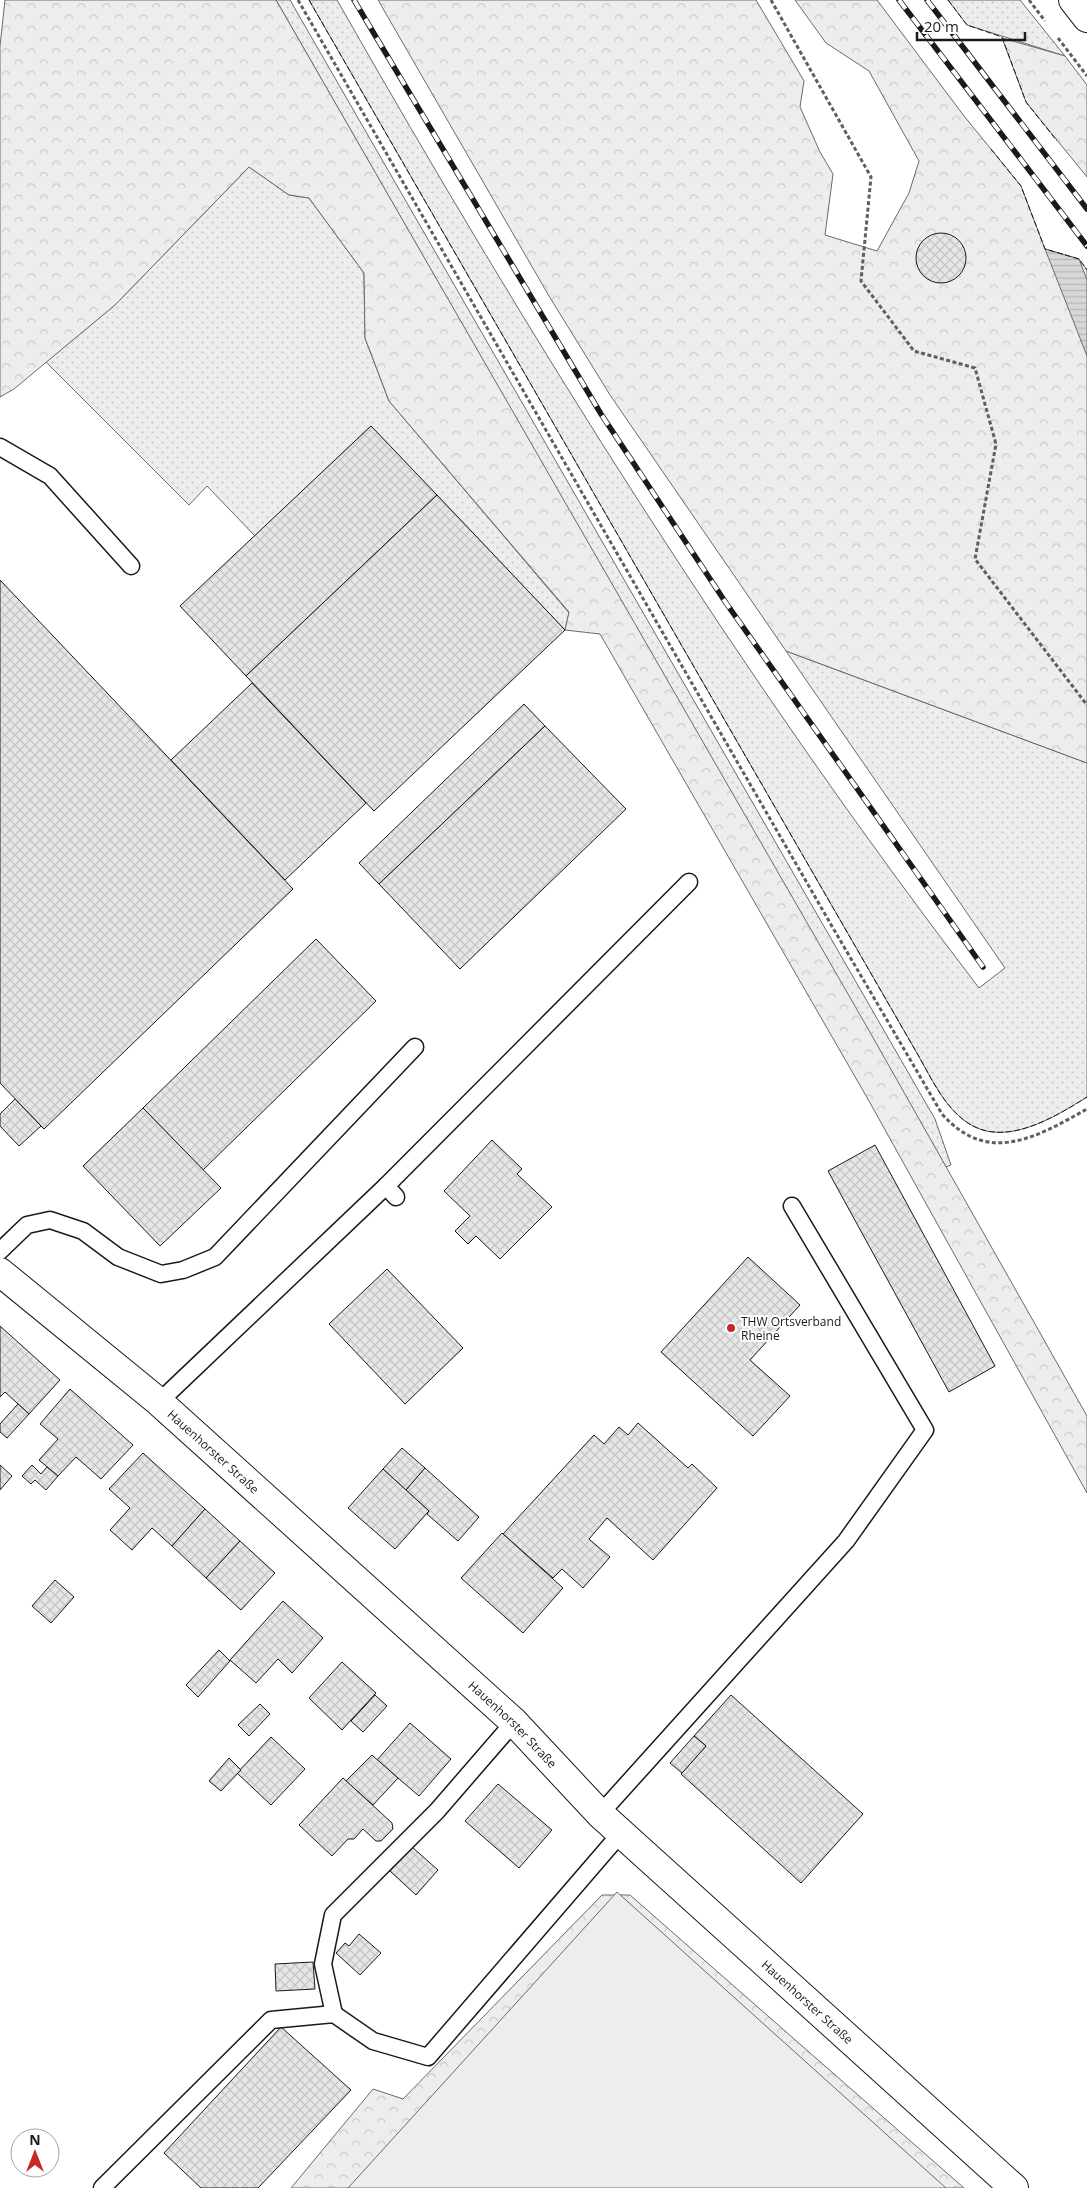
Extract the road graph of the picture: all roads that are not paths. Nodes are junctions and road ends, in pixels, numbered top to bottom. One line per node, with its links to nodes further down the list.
1 (1073, 0): 2 (street)
2 (1087, 18)
3 (0, 447): 4 (lane)
4 (131, 566)
5 (689, 882): 10 (lane)
6 (415, 1047): 8 (lane)
7 (792, 1206): 12 (lane)
8 (0, 1251)
9 (0, 1272): 10 (street, Hauenhorster Straße)
10 (159, 1402): 11 (street, Hauenhorster Straße)
11 (514, 1722): 12 (street, Hauenhorster Straße); 14 (lane)
12 (600, 1814): 13 (street, Hauenhorster Straße)
13 (620, 1833): 14 (lane); 16 (street, Hauenhorster Straße)
14 (334, 2014): 15 (lane)
15 (102, 2188)
16 (1014, 2188)

